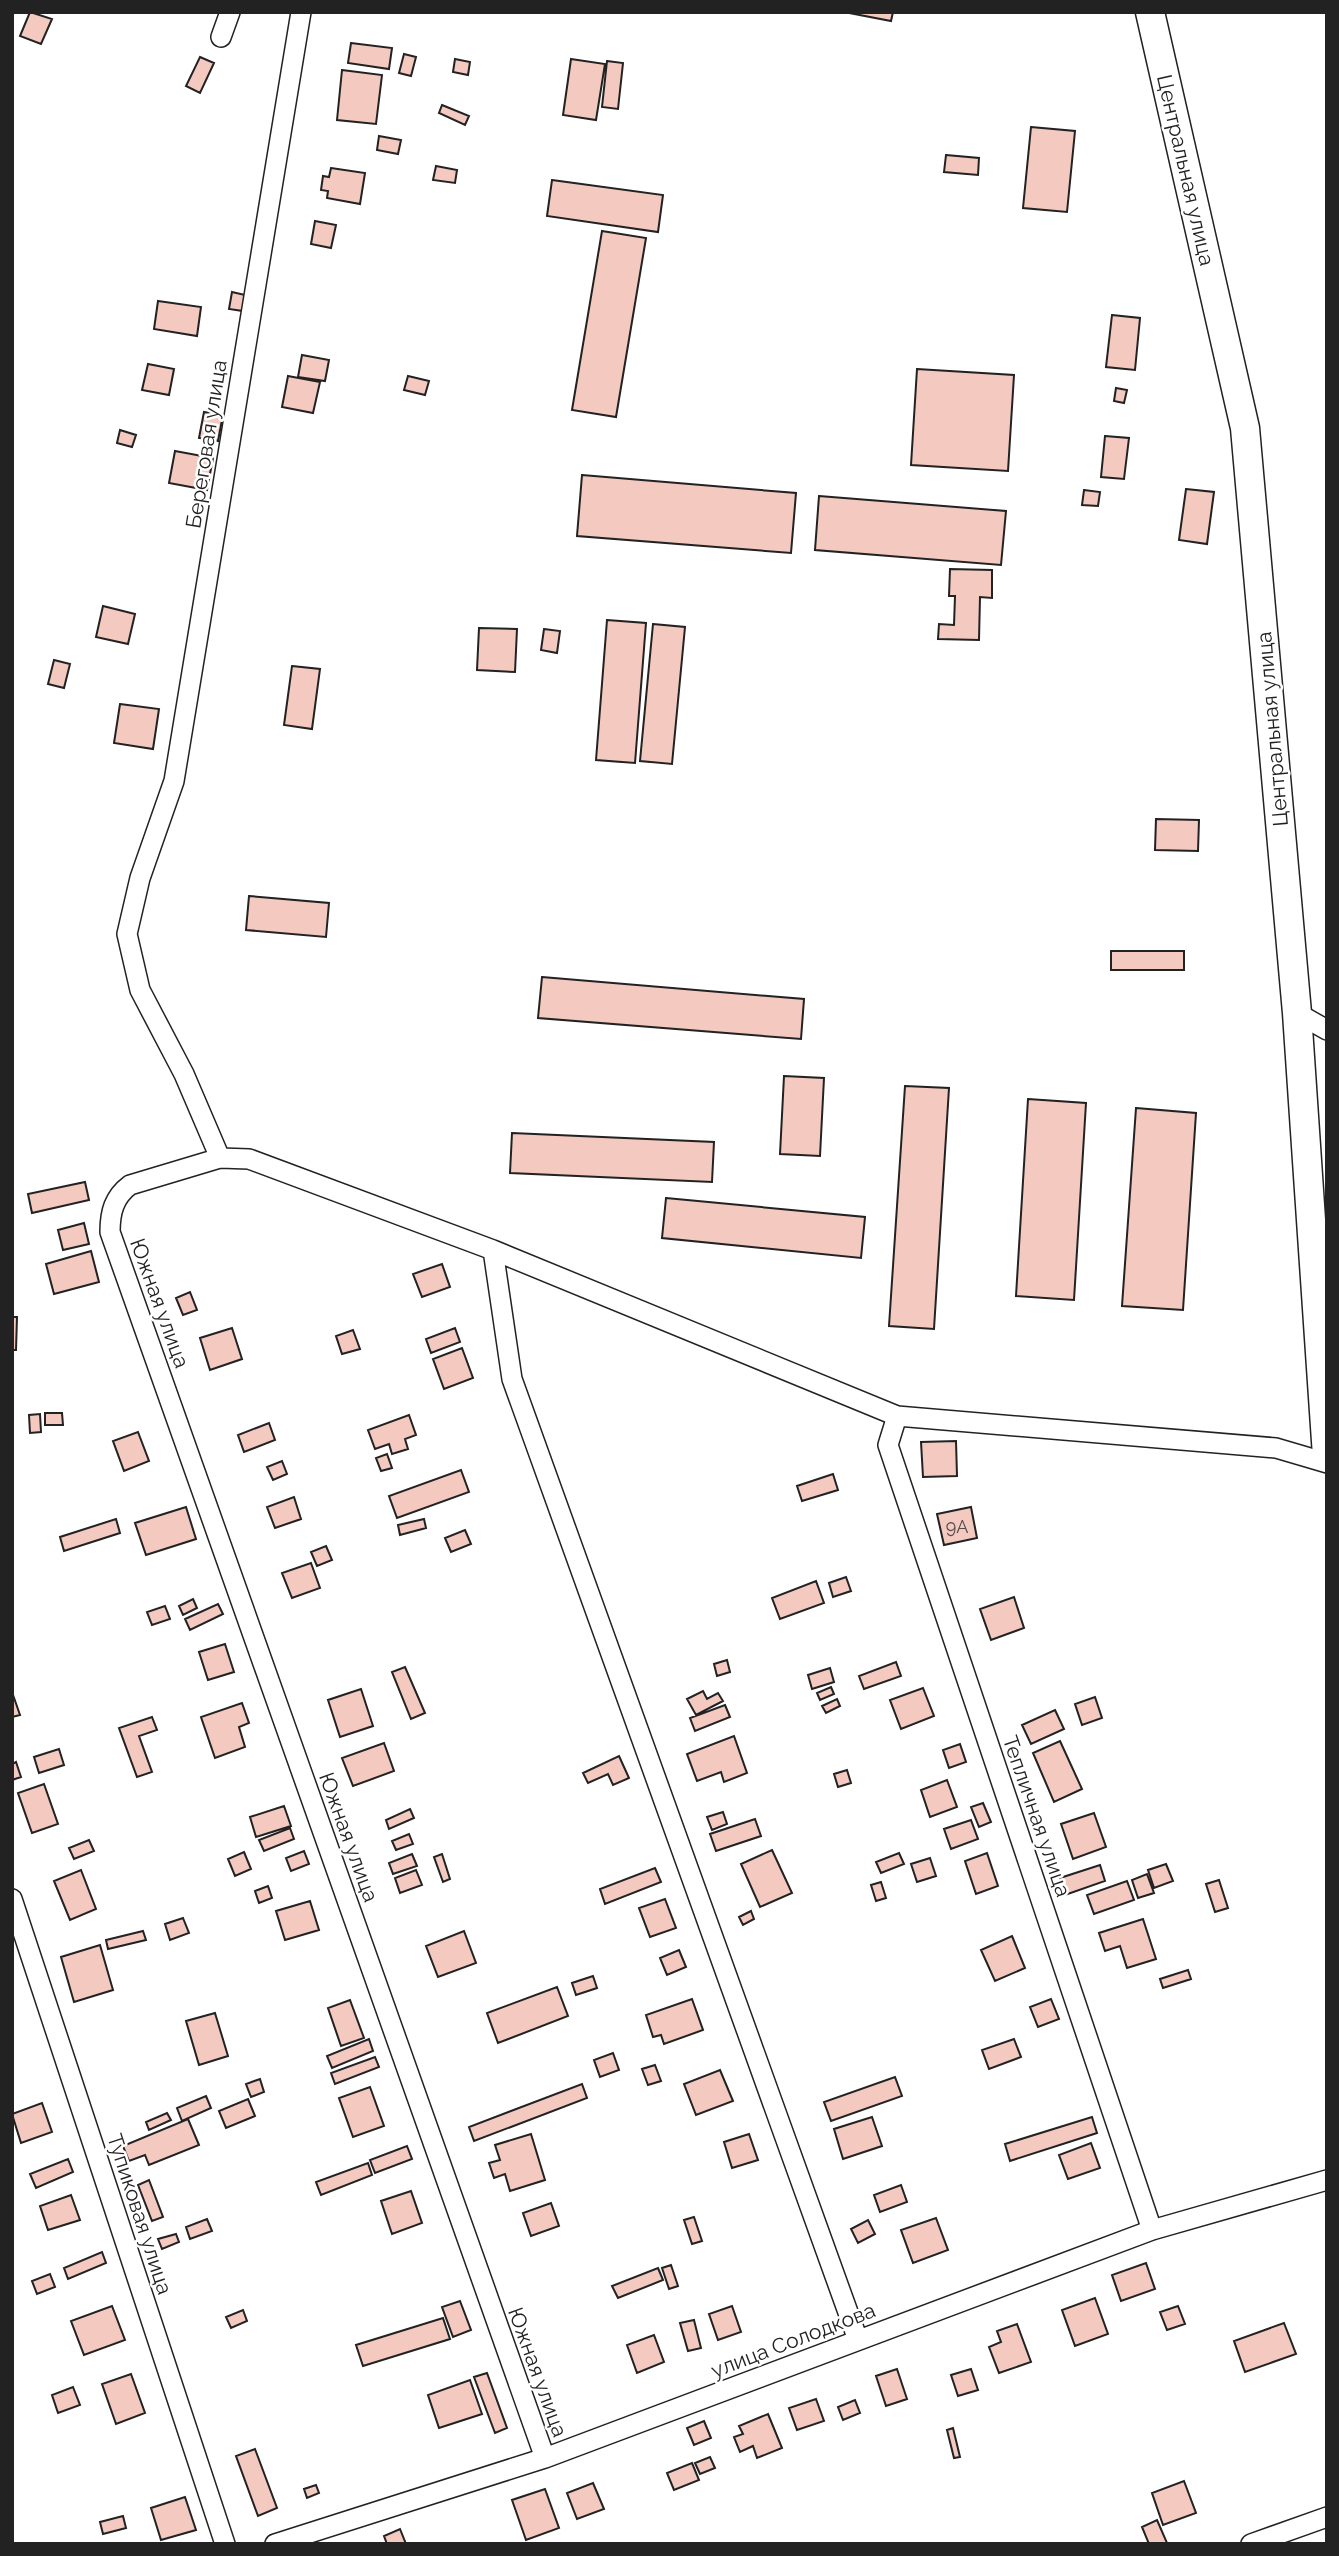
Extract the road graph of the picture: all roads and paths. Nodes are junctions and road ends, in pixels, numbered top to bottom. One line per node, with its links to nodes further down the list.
1 (230, 12): 4 (street)
2 (301, 12): 7 (street, Береговая улица)
3 (1150, 12): 5 (street, Центральная улица)
4 (221, 37)
5 (1297, 1013): 6 (street); 10 (street, Центральная улица)
6 (1327, 1030)
7 (220, 1158): 8 (street); 16 (street, Южная улица)
8 (493, 1250): 9 (street); 15 (street)
9 (897, 1416): 11 (street); 14 (street, Тепличная улица)
10 (1327, 1457)
11 (1327, 1462)
12 (12, 1899): 18 (street, Тупиковая улица)
13 (1327, 2180): 14 (street, улица Солодкова)
14 (1153, 2230): 15 (street, улица Солодкова)
15 (858, 2340): 16 (street, улица Солодкова)
16 (545, 2458): 19 (street, улица Солодкова)
17 (1327, 2517): 20 (street)
18 (225, 2544)
19 (275, 2544)
20 (1251, 2544)

